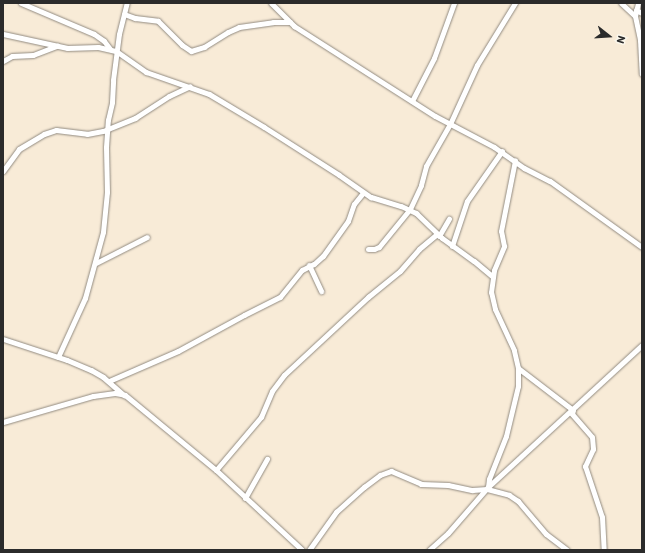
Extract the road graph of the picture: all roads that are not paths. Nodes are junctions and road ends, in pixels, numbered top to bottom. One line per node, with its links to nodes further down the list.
1 (21, 3): 14 (street)
2 (127, 3): 10 (street)
3 (271, 3): 11 (street)
4 (454, 3): 19 (street)
5 (515, 3): 20 (street)
6 (621, 3): 8 (street)
7 (638, 3): 8 (street)
8 (635, 13): 9 (street); 17 (street)
9 (642, 13)
10 (124, 14): 11 (street); 15 (street)
11 (290, 22): 19 (street)
12 (3, 34): 13 (street)
13 (57, 46): 14 (street); 16 (street)
14 (110, 49): 15 (street)
15 (116, 51): 18 (street); 21 (street)
16 (3, 60)
17 (642, 74)
18 (190, 86): 21 (street); 25 (street)
19 (412, 101): 20 (street)
20 (450, 124): 22 (street); 26 (street)
21 (108, 129): 24 (street); 33 (street)
22 (502, 152): 23 (street); 30 (street)
23 (515, 160): 31 (street); 35 (street)
24 (3, 171)
25 (363, 192): 26 (street); 34 (street)
26 (410, 209): 28 (street); 32 (street)
27 (449, 219): 28 (street)
28 (438, 235): 30 (street); 46 (street)
29 (146, 237): 33 (street)
30 (452, 246): 35 (street)
31 (642, 247)
32 (368, 249)
33 (96, 262): 39 (street)
34 (309, 265): 36 (street); 41 (street)
35 (492, 276): 40 (street)
36 (321, 291)
37 (3, 339): 39 (street)
38 (642, 345): 43 (street)
39 (58, 356): 41 (street)
40 (518, 368): 43 (street); 47 (street)
41 (108, 382): 42 (street)
42 (125, 395): 44 (street); 46 (street)
43 (573, 410): 47 (street); 53 (street)
44 (3, 422)
45 (267, 459): 48 (street)
46 (216, 470): 48 (street)
47 (487, 488): 50 (street); 51 (street); 52 (street)
48 (245, 498): 49 (street)
49 (302, 550)
50 (309, 550)
51 (429, 550)
52 (567, 550)
53 (604, 550)

